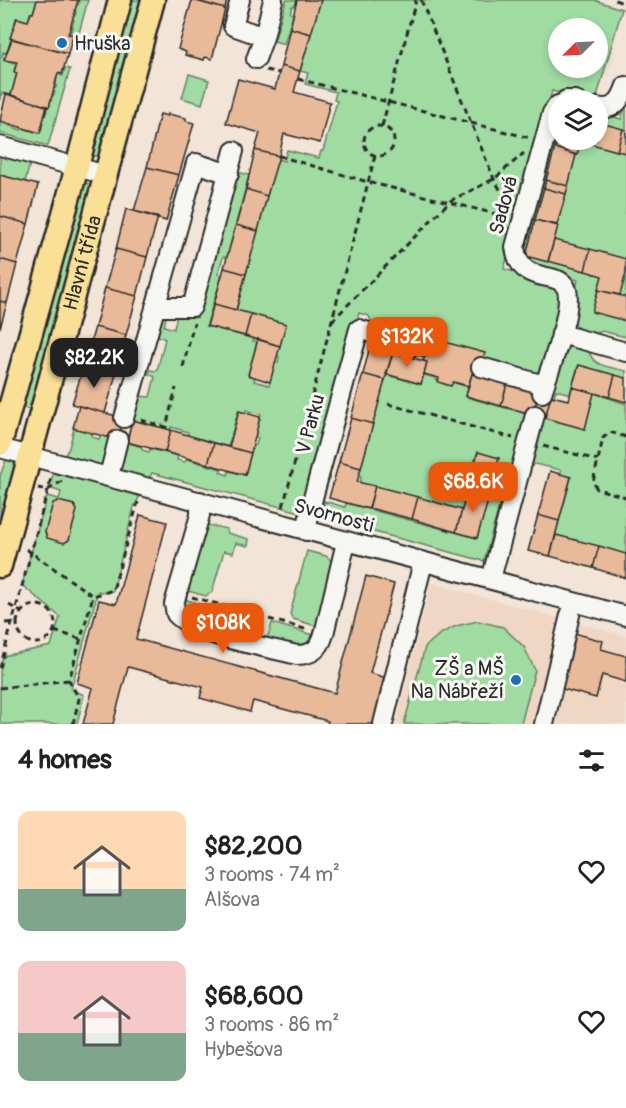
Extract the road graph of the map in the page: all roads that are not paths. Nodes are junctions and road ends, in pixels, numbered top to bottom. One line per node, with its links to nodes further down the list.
1 (120, 0): 12 (main road)
2 (153, 0): 14 (main road, Hlavní třída)
3 (240, 0): 5 (street)
4 (273, 0): 5 (street)
5 (264, 36): 6 (street)
6 (256, 59)
7 (626, 86): 8 (street)
8 (608, 107)
9 (548, 123): 16 (street, Sadová)
10 (0, 146): 12 (street)
11 (234, 151): 13 (street)
12 (77, 167): 14 (street); 23 (main road)
13 (229, 174): 15 (street); 15 (street)
14 (106, 175): 24 (main road, Hlavní třída)
15 (155, 307): 21 (street)
16 (561, 334): 18 (street); 19 (street, Sadová)
17 (414, 345): 27 (street, V Parku)
18 (626, 352)
19 (482, 367)
20 (536, 415): 31 (street)
21 (124, 417)
22 (118, 440): 25 (street)
23 (0, 446): 24 (street)
24 (30, 456): 25 (street, Svornosti); 30 (main road, Hlavní třída)
25 (109, 476): 26 (street, Svornosti)
26 (200, 501): 27 (street, Svornosti); 28 (street)
27 (306, 531): 28 (street, Svornosti)
28 (346, 542): 29 (street, Svornosti)
29 (423, 562): 31 (street, Svornosti); 34 (street)
30 (0, 566)
31 (491, 579): 33 (street, Svornosti)
32 (570, 615): 35 (street)
33 (626, 616)
34 (383, 724)
35 (544, 724)

